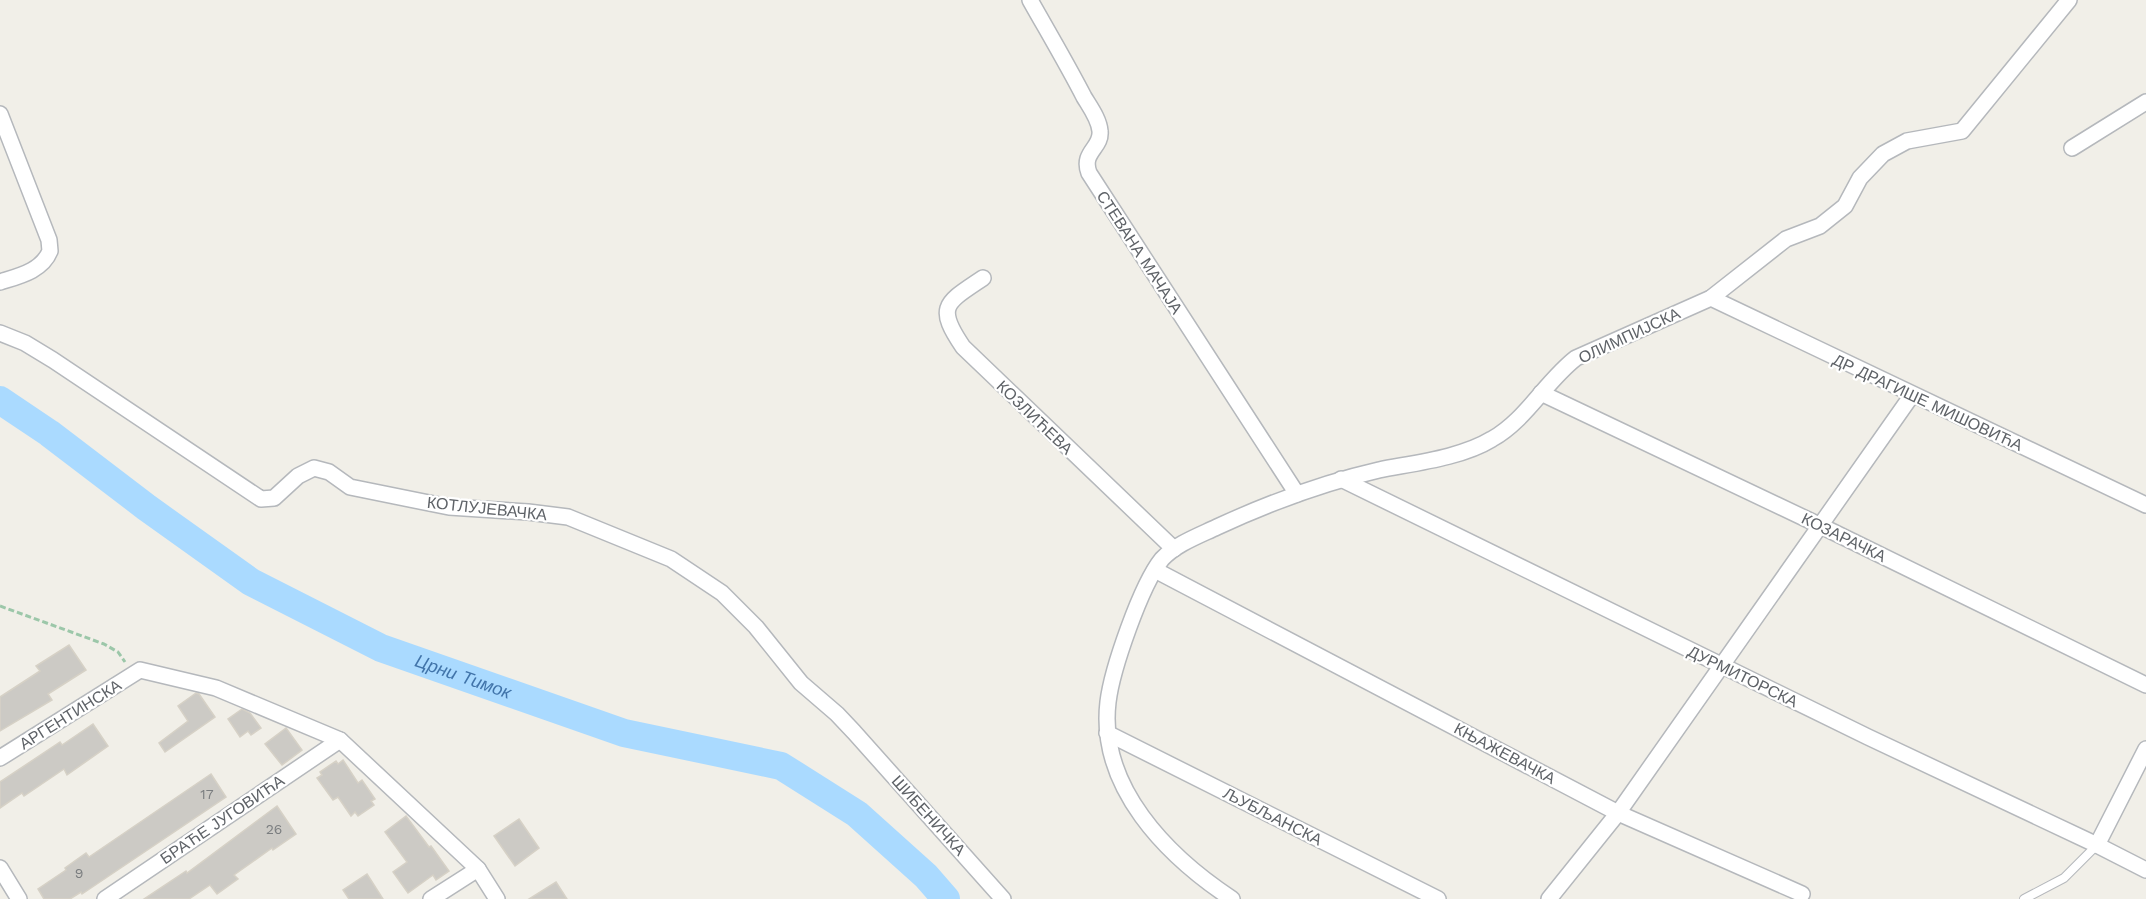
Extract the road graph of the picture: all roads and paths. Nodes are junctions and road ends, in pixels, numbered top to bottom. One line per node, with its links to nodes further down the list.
1 (1030, 0): 13 (street, СТЕВАНА МАЧАЈА)
2 (2069, 0): 8 (street, ОЛИМПИЈСКА)
3 (2146, 102): 5 (street)
4 (0, 114): 7 (street)
5 (2072, 148)
6 (983, 278): 16 (street, КОЗЛИЋЕВА)
7 (0, 282)
8 (1711, 298): 10 (street, ОЛИМПИЈСКА); 11 (street, ДР ДРАГИШЕ МИШОВИЋА)
9 (0, 333): 22 (street, КОТЛУЈЕВАЧКА)
10 (1540, 393): 12 (street, ОЛИМПИЈСКА); 15 (street, КОЗАРАЧКА)
11 (1912, 395): 14 (street, ДР ДРАГИШЕ МИШОВИЋА); 15 (street)
12 (1341, 479): 13 (street, ОЛИМПИЈСКА); 19 (street, ДУРМИТОРСКА)
13 (1298, 494): 16 (street, ОЛИМПИЈСКА)
14 (2146, 505)
15 (1820, 525): 19 (street); 21 (street, КОЗАРАЧКА)
16 (1174, 549): 17 (street, ОЛИМПИЈСКА)
17 (1155, 570): 23 (street, ОЛИМПИЈСКА); 27 (street, КЊАЖЕВАЧКА)
18 (0, 606): 20 (path)
19 (1721, 665): 27 (street); 28 (street, ДУРМИТОРСКА)
20 (137, 672): 24 (street); 26 (street, АРГЕНТИНСКА)
21 (2146, 685)
22 (854, 732): 37 (street, ШИБЕНИЧКА)
23 (1107, 733): 38 (street, ОЛИМПИЈСКА); 39 (street, ЉУБЉАНСКА)
24 (340, 740): 30 (street); 34 (street, БРАЋЕ ЈУГОВИЋА)
25 (2146, 749): 28 (street)
26 (0, 758)
27 (1618, 813): 32 (street, КЊАЖЕВАЧКА); 40 (street)
28 (2097, 845): 31 (street, ДУРМИТОРСКА); 41 (lane)
29 (0, 868): 33 (street)
30 (478, 869): 35 (street); 36 (street)
31 (2146, 870)
32 (1802, 894)
33 (19, 899)
34 (105, 899)
35 (431, 899)
36 (498, 899)
37 (1003, 899)
38 (1232, 899)
39 (1438, 899)
40 (1550, 899)
41 (2024, 899)

